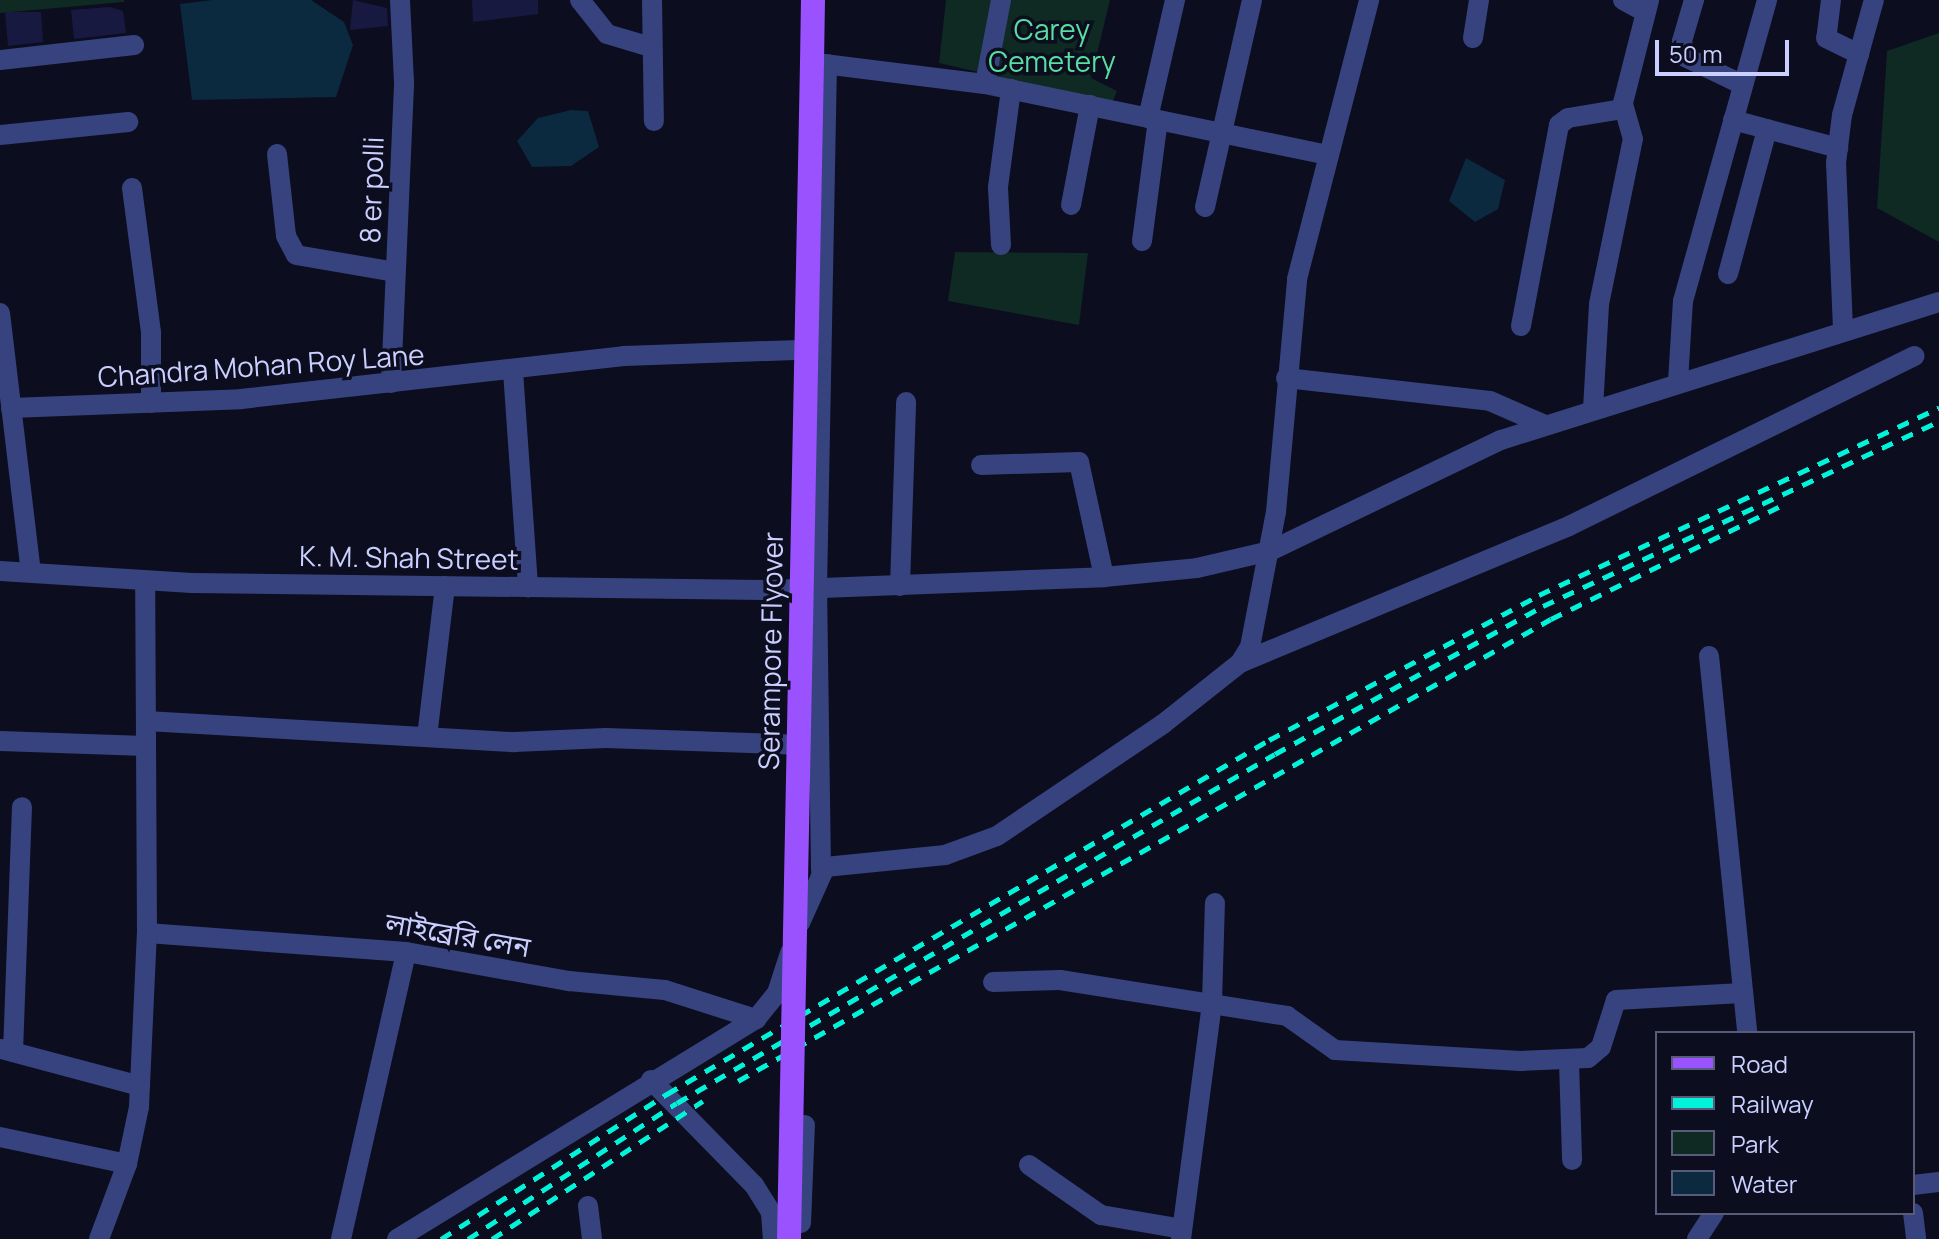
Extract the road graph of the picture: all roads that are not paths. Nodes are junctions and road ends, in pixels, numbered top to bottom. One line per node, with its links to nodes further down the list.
1 (400, 0): 42 (street, 8 er polli)
2 (580, 0): 18 (street)
3 (652, 0): 18 (street)
4 (813, 0): 21 (main road, Serampore Flyover)
5 (1001, 0): 22 (street)
6 (1175, 0): 27 (street)
7 (1252, 0): 32 (street)
8 (1369, 0): 36 (street)
9 (1479, 0): 16 (street)
10 (1623, 0): 15 (street)
11 (1694, 0): 23 (street)
12 (1767, 0): 23 (street)
13 (1831, 0): 19 (street)
14 (1874, 0): 19 (street)
15 (1647, 6): 26 (street)
16 (1473, 38)
17 (134, 45): 20 (street)
18 (651, 47): 29 (street)
19 (1859, 54): 34 (street)
20 (0, 60)
21 (819, 64): 22 (street); 48 (street); 106 (main road, Serampore Flyover, bridge)
22 (985, 84): 24 (street)
23 (1743, 85): 28 (street)
24 (1011, 89): 25 (street); 41 (street)
25 (1090, 105): 27 (street); 38 (street)
26 (1623, 109): 46 (street); 57 (street)
27 (1153, 119): 32 (street); 40 (street)
28 (1733, 120): 31 (street); 52 (street)
29 (654, 121)
30 (128, 122): 33 (street)
31 (1767, 129): 34 (street); 43 (street)
32 (1222, 134): 36 (street); 39 (street)
33 (0, 135)
34 (1838, 148): 47 (street)
35 (277, 154): 42 (street)
36 (1328, 155): 51 (street)
37 (132, 188): 55 (street)
38 (1071, 205)
39 (1205, 207)
40 (1142, 241)
41 (1001, 245)
42 (395, 272): 53 (street, 8 er polli)
43 (1728, 274)
44 (1939, 302): 47 (street, K. M. Shah Street)
45 (0, 313): 56 (street)
46 (1521, 326)
47 (1843, 329): 52 (street, K. M. Shah Street)
48 (821, 349): 50 (street, Chandra Mohan Roy Lane); 68 (street)
49 (1914, 356): 70 (street)
50 (513, 371): 53 (street, Chandra Mohan Roy Lane); 67 (street)
51 (1286, 378): 58 (street); 60 (street)
52 (1678, 382): 57 (street, K. M. Shah Street)
53 (391, 383): 55 (street, Chandra Mohan Roy Lane)
54 (906, 402): 66 (street)
55 (151, 403): 56 (street, Chandra Mohan Roy Lane)
56 (11, 408): 62 (street)
57 (1593, 409): 58 (street, K. M. Shah Street)
58 (1545, 425): 60 (street, K. M. Shah Street)
59 (981, 465): 63 (street)
60 (1270, 551): 63 (street, K. M. Shah Street); 70 (street)
61 (0, 571): 62 (street, K. M. Shah Street)
62 (31, 572): 64 (street, K. M. Shah Street)
63 (1104, 577): 66 (street, K. M. Shah Street)
64 (145, 581): 65 (street, K. M. Shah Street); 71 (street)
65 (445, 586): 67 (street, K. M. Shah Street); 72 (street)
66 (900, 586): 68 (street, K. M. Shah Street)
67 (528, 587): 68 (street, K. M. Shah Street)
68 (817, 589): 75 (street)
69 (1709, 656): 82 (street)
70 (1240, 663): 77 (street)
71 (146, 721): 72 (street); 74 (street)
72 (427, 737): 75 (street)
73 (0, 741): 74 (street)
74 (145, 746): 79 (street)
75 (819, 746): 77 (street)
76 (22, 807): 86 (street)
77 (821, 870): 84 (street)
78 (1215, 903): 83 (street)
79 (147, 933): 80 (street, লাইব্রেরি লেন); 89 (street)
80 (406, 952): 84 (street, লাইব্রেরি লেন); 102 (street)
81 (993, 982): 83 (street)
82 (1742, 993): 85 (street); 87 (street)
83 (1212, 1002): 87 (street); 100 (street)
84 (756, 1019): 88 (street)
85 (1747, 1031)
86 (6, 1051): 89 (street)
87 (1569, 1062): 92 (street)
88 (651, 1080): 103 (street); 105 (street)
89 (140, 1086): 93 (street)
90 (805, 1125): 107 (street)
91 (0, 1137): 93 (street)
92 (1572, 1160)
93 (127, 1164): 101 (street)
94 (1029, 1165): 100 (street)
95 (1939, 1182): 96 (street)
96 (1915, 1185)
97 (588, 1206): 104 (street)
98 (1713, 1215): 108 (street)
99 (1913, 1215): 109 (street)
100 (1182, 1234)
101 (99, 1239)
102 (341, 1239)
103 (397, 1239)
104 (592, 1239)
105 (773, 1239)
106 (789, 1239)
107 (800, 1239)
108 (1697, 1239)
109 (1916, 1239)

